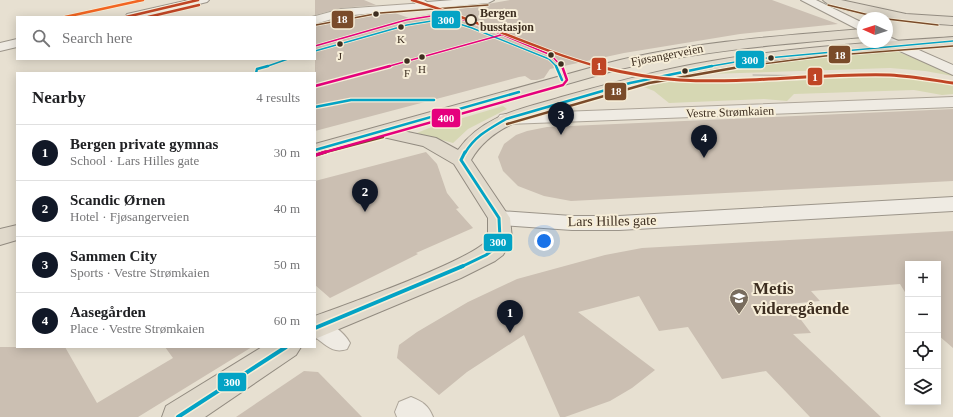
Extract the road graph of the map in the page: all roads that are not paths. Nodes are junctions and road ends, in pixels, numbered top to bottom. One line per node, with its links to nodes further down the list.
1 (203, 0): 7 (main road)
2 (446, 0): 5 (main road)
3 (488, 0): 5 (main road)
4 (806, 0): 6 (main road)
5 (422, 3): 9 (main road)
6 (829, 4): 8 (main road); 10 (highway); 11 (main road); 14 (main road)
7 (135, 16)
8 (857, 16)
9 (316, 20)
10 (953, 21)
11 (857, 24)
12 (953, 26): 15 (highway, Fjøsangerveien)
13 (857, 33): 14 (highway, Fjøsangerveien)
14 (838, 35): 24 (highway, Fjøsangerveien)
15 (893, 39): 16 (highway, Fjøsangerveien); 20 (main road); 21 (main road)
16 (953, 41)
17 (16, 43): 19 (main road)
18 (857, 45): 23 (highway, Fjøsangerveien)
19 (0, 48)
20 (953, 61)
21 (953, 71)
22 (953, 102): 23 (main road, Vestre Strømkaien)
23 (506, 119): 26 (highway, Fjøsangerveien)
24 (382, 132): 25 (highway, Fjøsangerveien); 26 (highway)
25 (316, 150)
26 (461, 160): 28 (highway)
27 (953, 204): 28 (main road, Lars Hilles gate)
28 (499, 218): 31 (highway)
29 (16, 232): 30 (highway)
30 (0, 237)
31 (316, 327): 32 (street)
32 (340, 343)
33 (284, 348): 34 (highway)
34 (178, 417)

